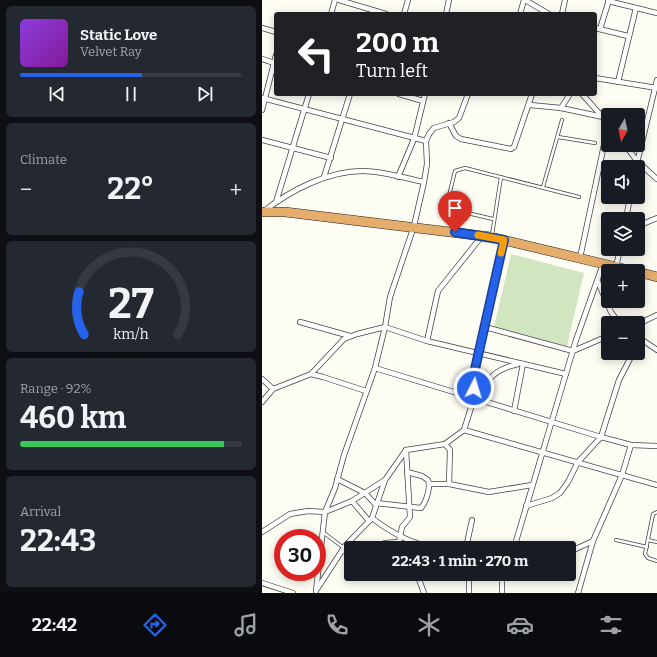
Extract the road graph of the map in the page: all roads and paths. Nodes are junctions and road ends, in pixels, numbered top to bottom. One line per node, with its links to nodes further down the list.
1 (335, 0): 9 (street)
2 (339, 0): 10 (street)
3 (408, 0): 11 (street)
4 (449, 0): 12 (street)
5 (524, 0): 13 (street); 14 (street)
6 (566, 0): 15 (street)
7 (608, 0): 8 (street); 18 (street)
8 (636, 8): 16 (street); 20 (street)
9 (332, 12)
10 (379, 12)
11 (405, 12)
12 (446, 12)
13 (521, 12)
14 (545, 12)
15 (563, 12)
16 (657, 13)
17 (262, 28): 19 (street)
18 (598, 29): 20 (street)
19 (274, 31)
20 (628, 36): 25 (street)
21 (262, 58): 22 (street)
22 (274, 63): 35 (street)
23 (597, 78): 25 (street)
24 (657, 80): 26 (street)
25 (618, 82): 26 (street)
26 (656, 88): 54 (street)
27 (308, 96): 40 (street)
28 (349, 96): 43 (street)
29 (406, 96): 36 (street)
30 (424, 96): 36 (street)
31 (467, 96): 45 (street)
32 (532, 96): 37 (street)
33 (569, 96): 38 (street)
34 (584, 96): 41 (street)
35 (264, 98): 39 (street); 40 (street)
36 (423, 101): 47 (street)
37 (530, 105): 38 (street); 45 (street)
38 (561, 108): 42 (street)
39 (262, 110)
40 (304, 110): 43 (street); 51 (street)
41 (601, 115)
42 (601, 117)
43 (343, 120): 47 (street); 53 (street)
44 (562, 120): 46 (lane)
45 (448, 123): 49 (street)
46 (558, 137): 50 (lane); 61 (lane)
47 (414, 139): 49 (street); 57 (street)
48 (262, 140): 51 (street)
49 (426, 142): 60 (street)
50 (594, 143)
51 (292, 148): 53 (street); 63 (street)
52 (602, 152): 71 (street)
53 (331, 158): 59 (street)
54 (637, 160)
55 (645, 168): 58 (street)
56 (501, 176): 61 (lane); 66 (lane); 66 (lane)
57 (398, 177): 59 (street); 60 (street)
58 (656, 177)
59 (324, 178): 63 (street)
60 (424, 182): 68 (street)
61 (543, 187): 62 (lane)
62 (579, 197)
63 (276, 202): 64 (street)
64 (262, 212): 68 (highway)
65 (657, 218): 67 (street)
66 (493, 220): 69 (lane)
67 (645, 223)
68 (414, 226): 69 (highway); 82 (street)
69 (487, 236): 70 (highway); 85 (street)
70 (504, 240): 71 (highway); 81 (street)
71 (580, 258): 72 (highway)
72 (603, 264)
73 (601, 271): 76 (street)
74 (645, 274): 75 (highway)
75 (657, 277)
76 (598, 282): 78 (street); 88 (street)
77 (657, 315): 79 (street)
78 (614, 316)
79 (645, 321)
80 (300, 322): 83 (street)
81 (485, 327): 88 (street); 89 (street)
82 (385, 328): 83 (street); 85 (street); 92 (street)
83 (350, 336): 93 (street)
84 (601, 339): 88 (street)
85 (428, 341): 89 (street)
86 (645, 343): 87 (street)
87 (657, 350)
88 (573, 351): 94 (street)
89 (479, 354): 91 (street); 98 (street)
90 (629, 360): 103 (street)
91 (522, 364): 94 (street); 98 (street); 100 (street)
92 (375, 368): 97 (street); 98 (street)
93 (311, 374): 96 (street); 97 (street)
94 (566, 374): 101 (street)
95 (262, 379): 96 (street)
96 (273, 389): 99 (street)
97 (366, 391): 112 (street)
98 (474, 398): 100 (street); 102 (street)
99 (262, 402)
100 (514, 410): 101 (street)
101 (551, 423): 103 (street); 108 (street)
102 (464, 430): 104 (street); 108 (street)
103 (601, 437): 105 (street); 109 (street)
104 (444, 444): 107 (street); 115 (street)
105 (631, 445): 106 (street); 111 (street)
106 (657, 446)
107 (406, 450): 110 (street); 113 (street)
108 (542, 453): 109 (street); 116 (street)
109 (578, 462): 111 (street); 121 (street)
110 (407, 472): 114 (street); 122 (street)
111 (622, 475): 117 (street); 137 (street)
112 (337, 479): 118 (street); 123 (street)
113 (385, 480): 118 (street); 120 (street)
114 (429, 484): 115 (street); 122 (street)
115 (449, 484): 116 (street)
116 (532, 485): 121 (street)
117 (657, 485)
118 (364, 493): 119 (street); 120 (street)
119 (352, 501): 123 (street); 125 (street)
120 (376, 504): 122 (street); 125 (street)
121 (526, 506): 136 (street)
122 (410, 507): 130 (street)
123 (325, 512): 127 (street); 128 (street)
124 (657, 512): 132 (lane)
125 (371, 520): 130 (street); 140 (street)
126 (472, 520): 135 (street)
127 (322, 529)
128 (262, 532)
129 (326, 535): 140 (lane)
130 (401, 535): 133 (street); 134 (street)
131 (616, 540): 139 (lane)
132 (648, 540): 138 (lane); 139 (lane)
133 (399, 541)
134 (414, 541)
135 (468, 541)
136 (516, 541)
137 (593, 541): 141 (street); 153 (street)
138 (657, 542)
139 (647, 547): 142 (lane)
140 (343, 549): 148 (street)
141 (576, 549)
142 (657, 560)
143 (316, 581): 148 (street)
144 (420, 581): 150 (street)
145 (469, 581): 151 (street)
146 (502, 581): 152 (street)
147 (262, 583): 149 (street)
148 (315, 592)
149 (293, 593)
150 (424, 593)
151 (469, 593)
152 (502, 593)
153 (578, 593)

